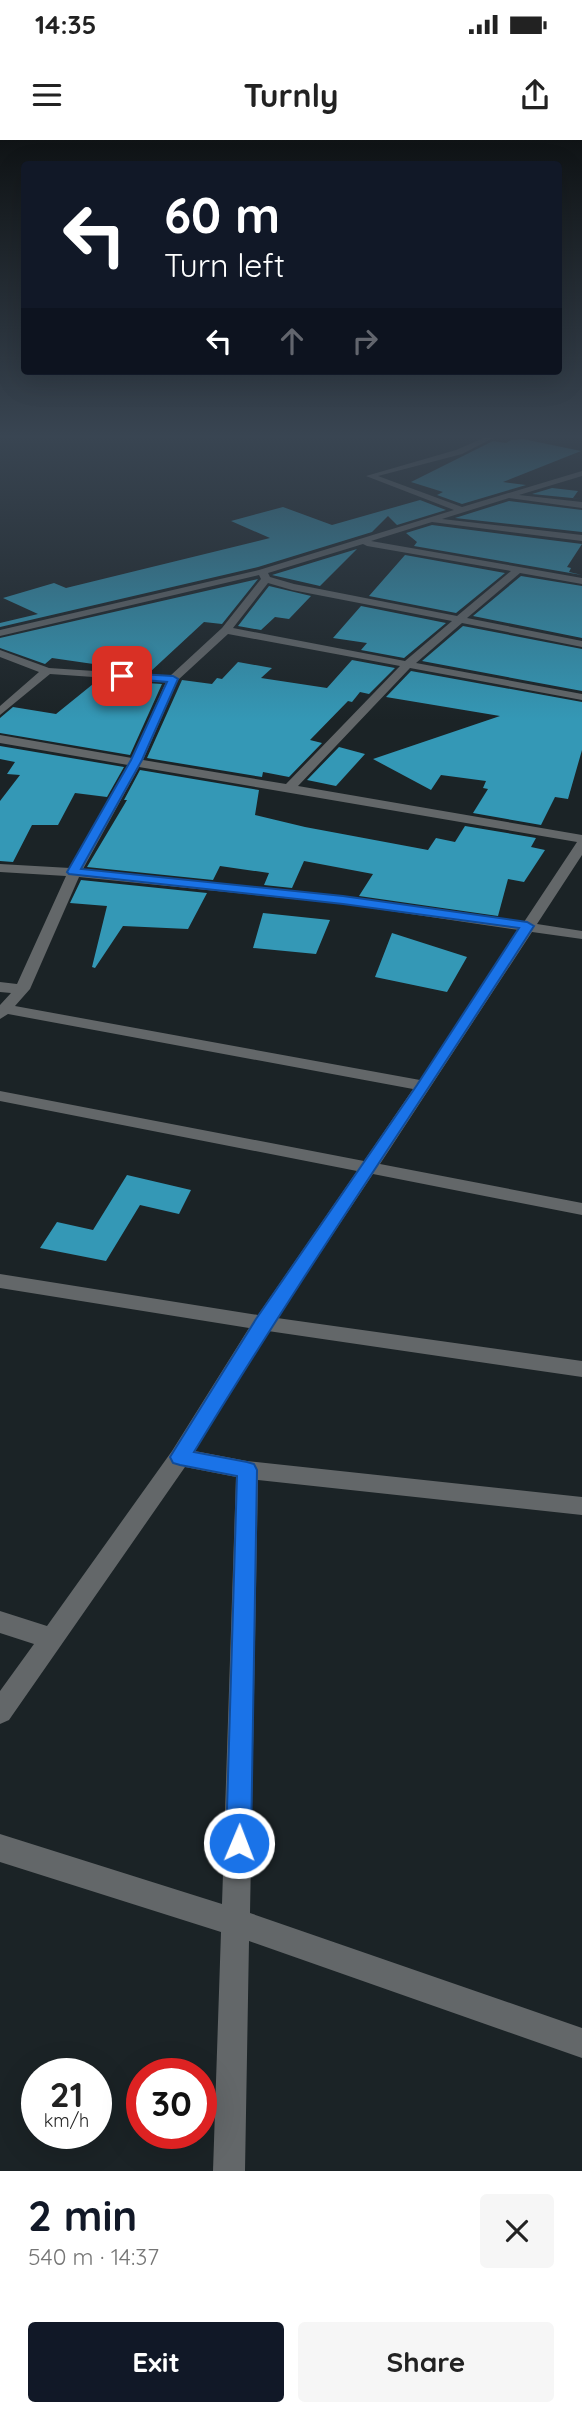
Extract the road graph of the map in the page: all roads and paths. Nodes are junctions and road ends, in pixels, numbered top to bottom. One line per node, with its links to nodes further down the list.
1 (394, 532): 4 (street)
2 (529, 532): 3 (street)
3 (582, 538)
4 (363, 542): 5 (street); 6 (street)
5 (519, 569): 7 (street); 8 (street)
6 (264, 575): 8 (street); 9 (street); 10 (street)
7 (582, 581)
8 (459, 621): 11 (street); 13 (street)
9 (226, 630): 13 (street); 15 (street)
10 (0, 633)
11 (582, 644)
12 (0, 653): 14 (street)
13 (409, 663): 16 (street); 20 (street)
14 (47, 671): 15 (street); 17 (street)
15 (173, 679): 19 (street)
16 (582, 697)
17 (0, 712)
18 (0, 739): 19 (street)
19 (136, 760): 20 (street); 24 (street)
20 (290, 787): 21 (street)
21 (582, 839)
22 (582, 845): 25 (street)
23 (0, 868): 24 (street)
24 (74, 872): 25 (street); 28 (street)
25 (527, 926): 26 (street); 30 (street)
26 (582, 935)
27 (0, 987): 28 (street)
28 (22, 989): 29 (street)
29 (2, 1011): 30 (street)
30 (424, 1086): 32 (street)
31 (0, 1096): 32 (street)
32 (369, 1167): 33 (street); 35 (street)
33 (582, 1209)
34 (0, 1281): 35 (street)
35 (263, 1324): 36 (street); 37 (street)
36 (582, 1369)
37 (180, 1457): 38 (street); 41 (street)
38 (247, 1470): 39 (street); 44 (street)
39 (582, 1506)
40 (0, 1622): 41 (street)
41 (51, 1638): 42 (street)
42 (0, 1712)
43 (0, 1848): 44 (street)
44 (237, 1923): 45 (street); 46 (street)
45 (582, 2043)
46 (229, 2171)

